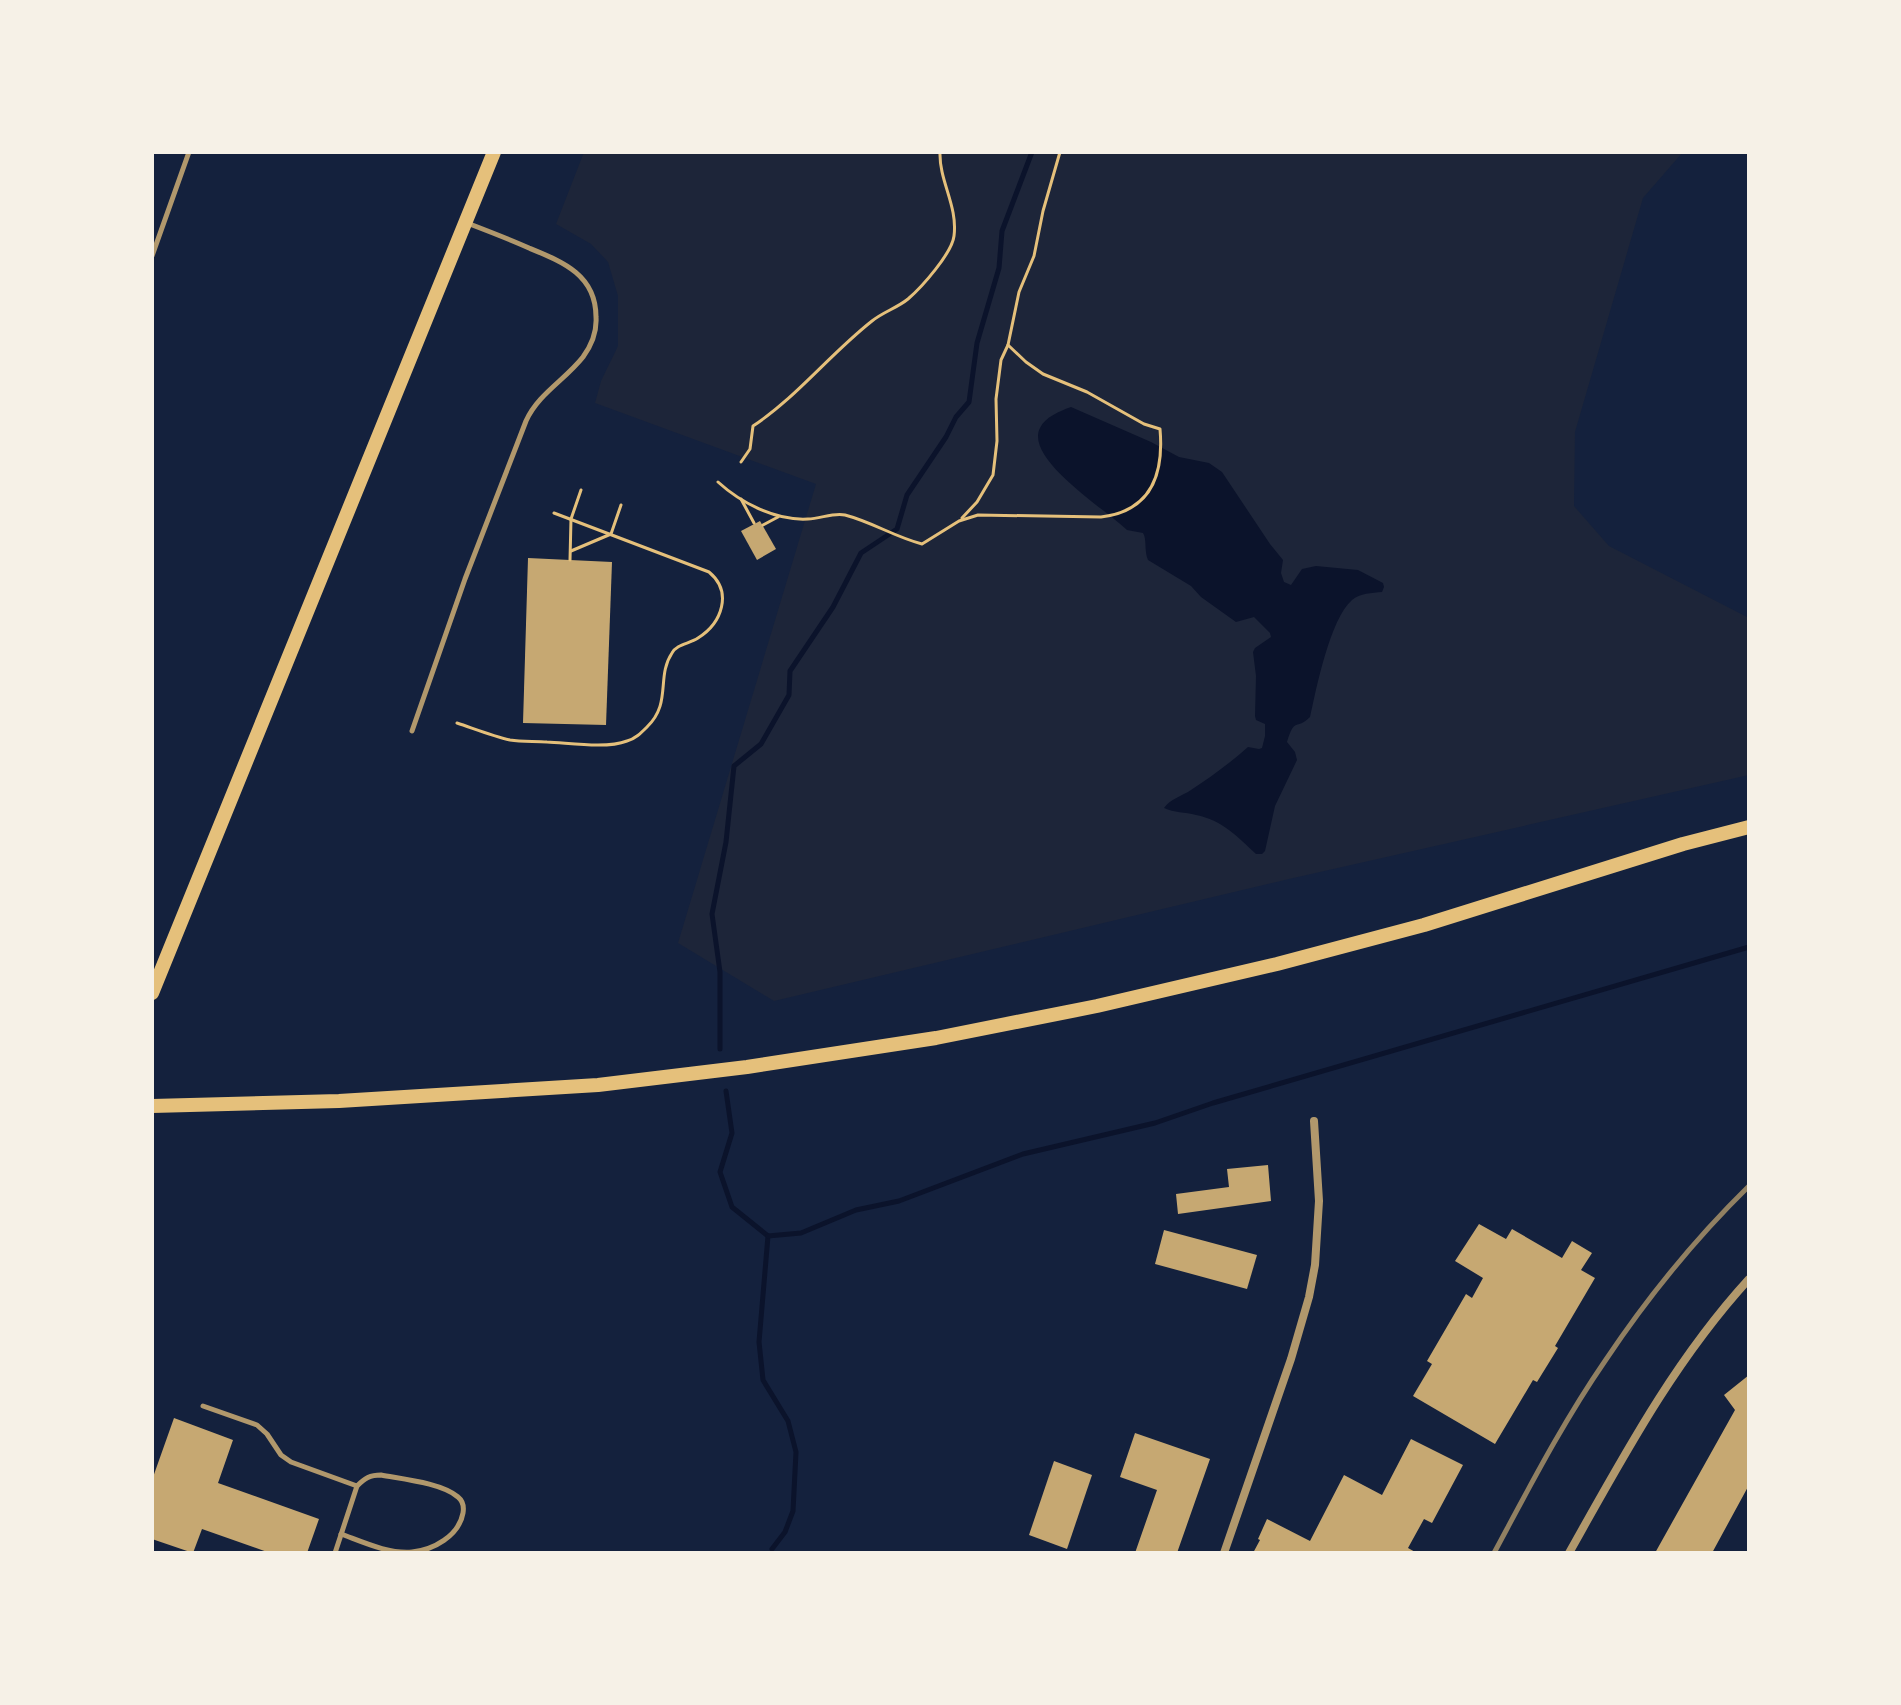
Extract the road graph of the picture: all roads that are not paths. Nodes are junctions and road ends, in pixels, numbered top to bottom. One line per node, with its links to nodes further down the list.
1 (189, 152): 4 (lane)
2 (494, 152): 3 (main road)
3 (465, 222): 5 (lane); 7 (main road)
4 (152, 256)
5 (412, 731)
6 (1749, 827): 8 (main road)
7 (152, 993)
8 (152, 1106)
9 (1314, 1121): 15 (street)
10 (1749, 1279): 16 (street)
11 (203, 1406): 12 (lane)
12 (357, 1486): 13 (lane); 13 (lane)
13 (341, 1534): 14 (lane)
14 (335, 1553)
15 (1224, 1553)
16 (1569, 1553)

